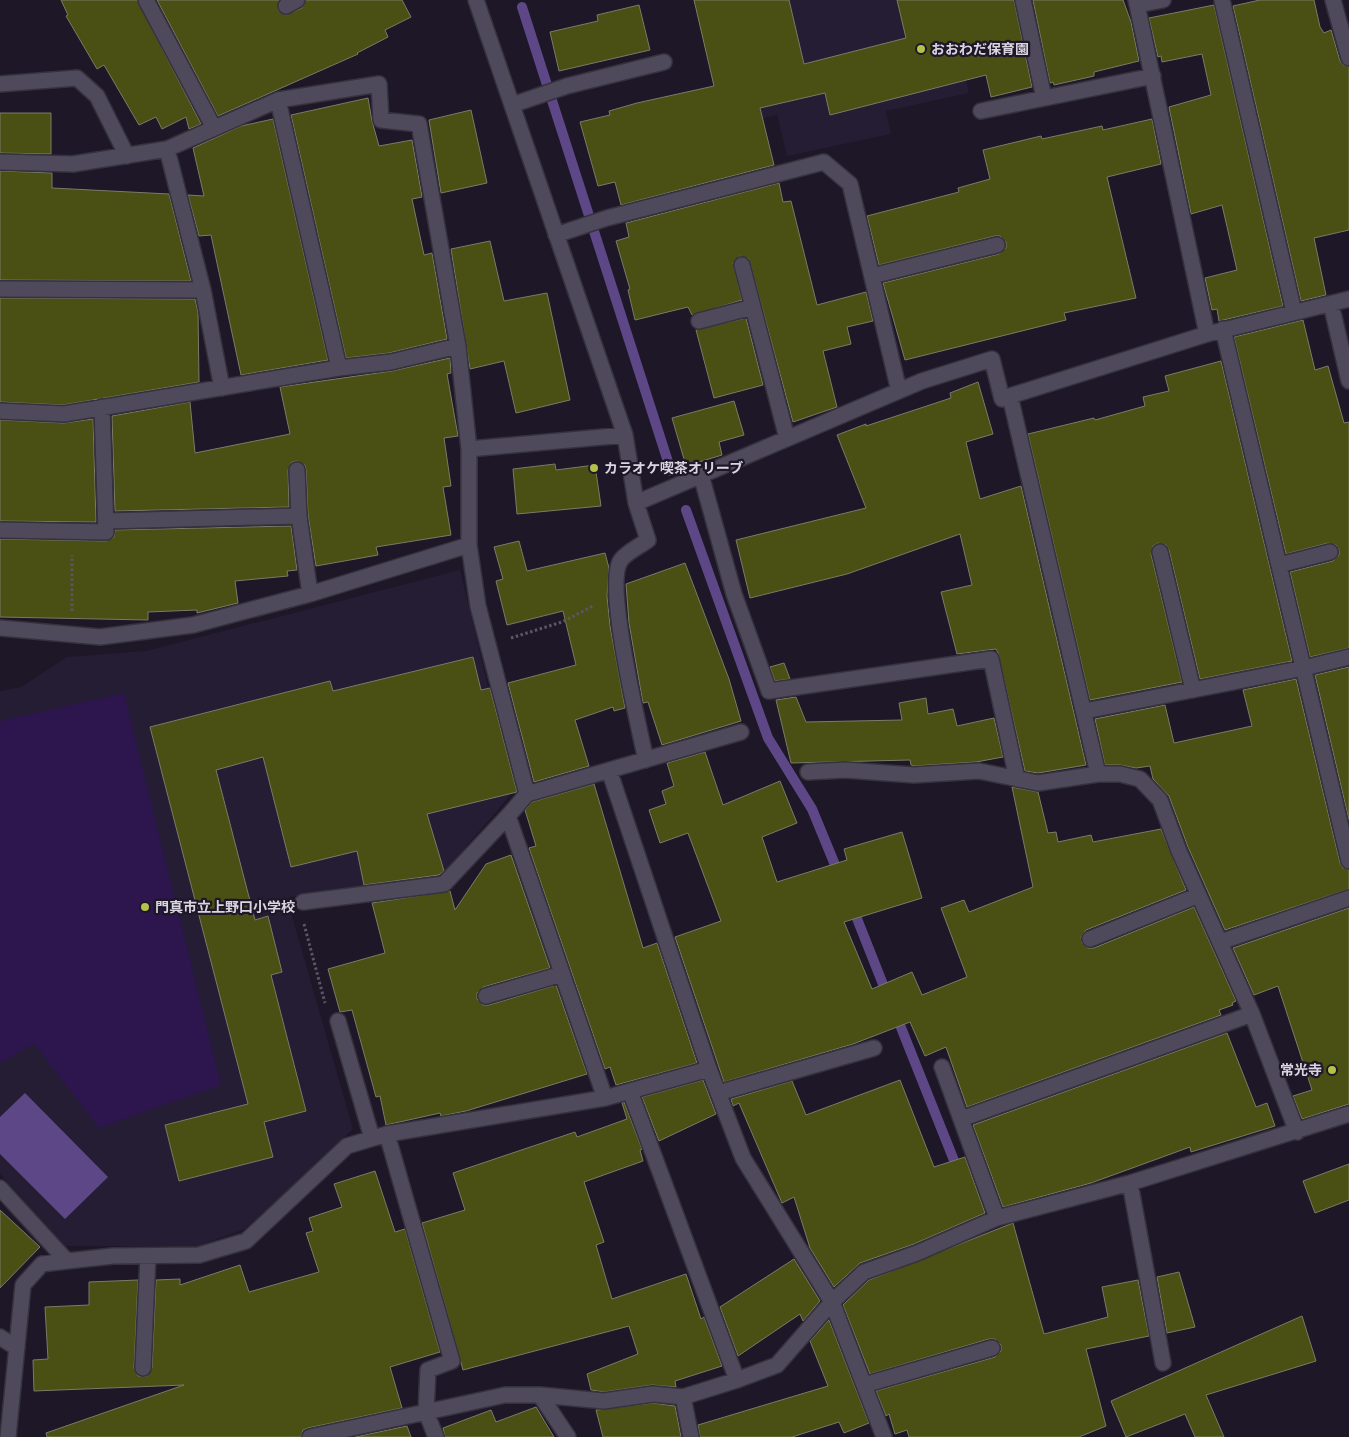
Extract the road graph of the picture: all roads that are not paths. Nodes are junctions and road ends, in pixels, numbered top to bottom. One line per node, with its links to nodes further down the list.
1 (146, 0): 16 (street)
2 (476, 0): 14 (street)
3 (1023, 0): 12 (street)
4 (1163, 0): 6 (street)
5 (1222, 0): 29 (street)
6 (1137, 2): 10 (street)
7 (1339, 3): 8 (street)
8 (1349, 58)
9 (664, 62): 14 (street)
10 (1153, 76): 12 (street); 32 (street)
11 (0, 84): 18 (street)
12 (1044, 98): 15 (street)
13 (278, 100): 16 (street); 34 (street); 35 (street)
14 (512, 105): 20 (street)
15 (981, 111)
16 (214, 128): 17 (street)
17 (167, 149): 18 (street); 25 (street)
18 (127, 156): 19 (street)
19 (0, 162)
20 (556, 235): 23 (street); 42 (street)
21 (997, 245): 23 (street)
22 (742, 265): 28 (street)
23 (872, 276): 38 (street)
24 (0, 289): 25 (street)
25 (203, 290): 37 (street)
26 (1349, 299): 27 (street)
27 (1331, 304): 29 (street); 33 (street)
28 (753, 307): 30 (street); 43 (street)
29 (1294, 312): 31 (street)
30 (699, 321)
31 (1223, 329): 32 (street); 54 (street)
32 (1207, 334): 39 (street)
33 (1345, 342): 36 (street)
34 (458, 346): 35 (street); 44 (street)
35 (340, 368): 37 (street)
36 (1349, 381)
37 (222, 388): 40 (street)
38 (899, 391): 39 (street); 43 (street)
39 (1010, 396): 60 (street)
40 (102, 407): 41 (street); 49 (street)
41 (0, 411)
42 (625, 435): 44 (street); 47 (street)
43 (787, 438): 46 (street)
44 (469, 448): 51 (street)
45 (297, 470): 48 (street)
46 (701, 475): 47 (street); 66 (street)
47 (636, 503): 62 (street)
48 (299, 516): 49 (street); 55 (street)
49 (106, 521): 50 (street)
50 (0, 530)
51 (469, 545): 55 (street); 67 (street)
52 (1160, 552): 59 (street)
53 (1330, 552): 54 (street)
54 (1279, 564): 58 (street)
55 (310, 594): 56 (street)
56 (0, 628)
57 (1349, 657): 58 (street)
58 (1304, 668): 59 (street); 69 (street)
59 (1193, 690): 60 (street)
60 (1085, 711): 65 (street)
61 (741, 732): 62 (street)
62 (646, 760): 63 (street)
63 (609, 770): 67 (street); 81 (street)
64 (808, 772): 66 (street)
65 (1098, 774): 66 (street); 70 (street)
66 (1017, 779)
67 (527, 794): 68 (street)
68 (508, 816): 72 (street); 75 (street)
69 (1349, 861)
70 (1199, 895): 73 (street); 74 (street)
71 (1349, 898): 74 (street)
72 (303, 902)
73 (1090, 939)
74 (1220, 942): 77 (street)
75 (562, 974): 76 (street); 84 (street)
76 (486, 996)
77 (1252, 1014): 86 (street); 87 (street)
78 (338, 1021): 89 (street)
79 (874, 1048): 83 (street)
80 (942, 1067): 86 (street)
81 (709, 1069): 82 (street); 83 (street)
82 (630, 1091): 84 (street); 101 (street)
83 (718, 1092): 95 (street)
84 (605, 1098): 88 (street)
85 (1349, 1114): 87 (street)
86 (961, 1119): 92 (street)
87 (1297, 1132): 90 (street)
88 (387, 1134): 89 (street); 105 (street)
89 (372, 1138): 93 (street)
90 (1130, 1183): 92 (street); 99 (street)
91 (0, 1188): 94 (street)
92 (993, 1220): 95 (street)
93 (148, 1256): 94 (street); 100 (street)
94 (67, 1261): 97 (street)
95 (832, 1302): 101 (street); 102 (street)
96 (0, 1337): 97 (street)
97 (17, 1348): 106 (street)
98 (992, 1348): 102 (street)
99 (1163, 1363)
100 (144, 1368)
101 (738, 1380): 104 (street)
102 (864, 1385): 111 (street)
103 (540, 1395): 104 (street); 105 (street); 109 (street)
104 (683, 1397): 110 (street)
105 (426, 1412): 107 (street); 108 (street)
106 (8, 1437)
107 (313, 1437)
108 (436, 1437)
109 (568, 1437)
110 (691, 1437)
111 (884, 1437)

